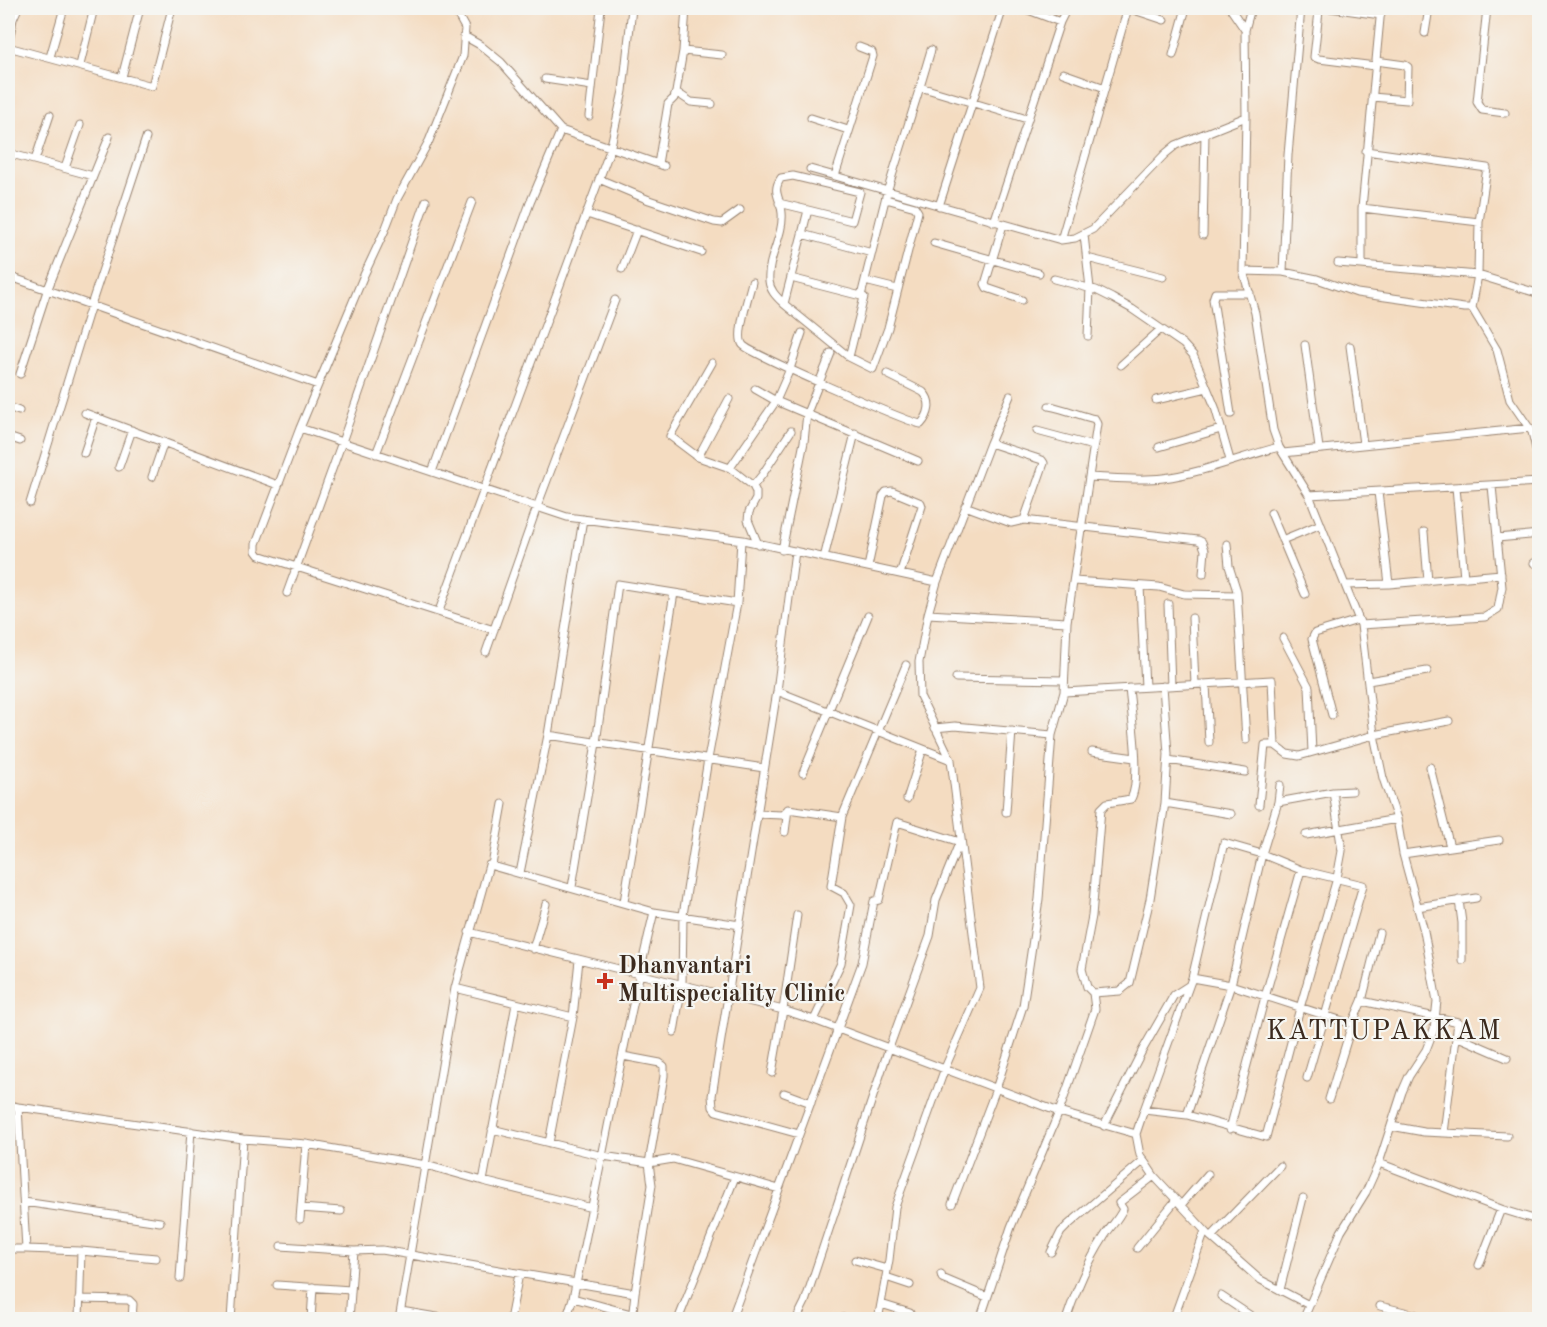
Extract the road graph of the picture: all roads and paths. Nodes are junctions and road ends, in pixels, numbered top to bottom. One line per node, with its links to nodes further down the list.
1 (18, 8): 30 (street)
2 (64, 8): 36 (street)
3 (94, 8): 38 (street)
4 (140, 8): 40 (street)
5 (172, 8): 40 (street)
6 (453, 8): 29 (street)
7 (525, 8): 8 (street)
8 (530, 8)
9 (601, 8): 42 (street)
10 (632, 8): 61 (street)
11 (686, 8): 33 (street)
12 (1003, 8): 47 (street)
13 (1023, 8): 26 (street)
14 (1066, 8): 26 (street)
15 (1128, 8): 25 (street); 44 (street)
16 (1186, 8): 35 (street)
17 (1230, 8): 27 (street)
18 (1251, 8): 27 (street)
19 (1301, 8): 96 (street)
20 (1322, 8): 37 (street)
21 (1330, 8): 24 (street)
22 (1429, 8): 28 (street)
23 (1487, 8): 49 (street)
24 (1381, 11): 37 (street)
25 (1164, 20)
26 (1060, 22): 54 (street)
27 (1245, 30): 52 (street)
28 (1425, 33)
29 (464, 36): 56 (street); 129 (street)
30 (8, 47): 36 (street)
31 (860, 48): 57 (street)
32 (931, 50): 43 (street)
33 (682, 51): 34 (street); 45 (street)
34 (722, 55)
35 (1173, 55)
36 (50, 57): 38 (street)
37 (1376, 63): 46 (street); 46 (street)
38 (80, 65): 40 (street)
39 (1063, 73): 44 (street)
40 (122, 77)
41 (545, 79): 42 (street)
42 (592, 86): 51 (street)
43 (920, 87): 47 (street); 70 (street)
44 (1105, 88): 86 (street)
45 (676, 92): 48 (street); 61 (street)
46 (1372, 97): 62 (street)
47 (971, 102): 54 (street); 74 (street)
48 (712, 104)
49 (1505, 113)
50 (50, 116): 64 (street)
51 (589, 116)
52 (1246, 117): 58 (street); 95 (street)
53 (811, 118): 57 (street)
54 (1027, 119): 79 (street)
55 (80, 125): 65 (street)
56 (561, 130): 61 (street); 168 (street)
57 (848, 130): 68 (street)
58 (1205, 133): 84 (street); 85 (street)
59 (109, 137): 67 (street)
60 (146, 138): 114 (street)
61 (610, 148): 69 (street)
62 (1366, 151): 75 (street); 80 (street)
63 (8, 153): 64 (street)
64 (35, 160): 65 (street)
65 (65, 168): 67 (street)
66 (810, 169): 68 (street)
67 (93, 176): 107 (street)
68 (834, 176): 70 (street)
69 (599, 179): 76 (street); 78 (street)
70 (887, 196): 74 (street); 89 (street); 106 (street)
71 (426, 201): 153 (street)
72 (472, 202): 161 (street)
73 (779, 203): 77 (street); 77 (street); 113 (street)
74 (939, 206): 79 (street)
75 (1362, 208): 80 (street); 93 (street)
76 (740, 210)
77 (808, 210): 83 (street)
78 (587, 213): 82 (street); 176 (street)
79 (994, 222): 81 (street)
80 (1479, 222): 98 (street)
81 (1003, 225): 86 (street); 91 (street)
82 (637, 230): 88 (street); 94 (street)
83 (802, 234): 89 (street); 101 (street)
84 (1084, 235): 86 (street); 90 (street)
85 (1203, 235)
86 (1060, 240)
87 (934, 243): 91 (street)
88 (700, 252)
89 (872, 253): 103 (street)
90 (1087, 258): 100 (street); 105 (street)
91 (992, 259): 97 (street); 112 (street)
92 (1338, 263): 93 (street)
93 (1362, 265): 98 (street)
94 (622, 268)
95 (1243, 271): 96 (street); 108 (street)
96 (1282, 272): 115 (street)
97 (1039, 273)
98 (1478, 275): 109 (street); 115 (street)
99 (8, 276): 107 (street)
100 (1163, 277)
101 (791, 278): 110 (street); 113 (street)
102 (1054, 279): 105 (street)
103 (865, 281): 106 (street); 110 (street)
104 (752, 282): 125 (street)
105 (1090, 288): 116 (street); 118 (street)
106 (897, 289): 122 (street)
107 (47, 291): 114 (street); 126 (street)
108 (1250, 293): 141 (street); 159 (street)
109 (1539, 294)
110 (861, 296): 122 (street)
111 (615, 300): 181 (street)
112 (1022, 300)
113 (784, 304): 122 (street)
114 (91, 305): 129 (street); 179 (street)
115 (1472, 308): 144 (street)
116 (1161, 329): 124 (street); 130 (street)
117 (802, 333): 125 (street)
118 (1088, 336)
119 (1305, 345): 158 (street)
120 (1350, 346): 155 (street)
121 (831, 354): 128 (street)
122 (849, 357)
123 (712, 363): 162 (street)
124 (1121, 364)
125 (790, 369): 128 (street); 135 (street)
126 (20, 374)
127 (887, 374): 128 (street)
128 (819, 382): 140 (street)
129 (318, 385): 143 (street)
130 (1206, 388): 134 (street); 145 (street)
131 (755, 389): 135 (street)
132 (1010, 396): 154 (street)
133 (729, 399): 162 (street)
134 (1156, 399)
135 (776, 401): 140 (street); 167 (street)
136 (1049, 406): 156 (street)
137 (8, 407): 138 (street)
138 (19, 411)
139 (85, 413): 142 (street)
140 (807, 413): 149 (street); 194 (street)
141 (1231, 414)
142 (96, 417): 146 (street); 160 (street)
143 (300, 428): 153 (street); 172 (street)
144 (1530, 428): 155 (street); 165 (street)
145 (1221, 429): 157 (street); 163 (street)
146 (132, 430): 152 (street); 166 (street)
147 (791, 431): 173 (street)
148 (1037, 431): 156 (street)
149 (855, 433): 164 (street); 196 (street)
150 (8, 437): 151 (street)
151 (20, 441)
152 (164, 442): 169 (street); 172 (street)
153 (342, 442): 161 (street); 197 (street)
154 (990, 443): 180 (street); 184 (street)
155 (1363, 444): 158 (street)
156 (1093, 446): 170 (street)
157 (1159, 447)
158 (1318, 448): 159 (street)
159 (1281, 450): 163 (street); 178 (street)
160 (84, 453)
161 (376, 454): 168 (street)
162 (698, 457): 167 (street)
163 (1230, 460): 170 (street)
164 (918, 461)
165 (1539, 466)
166 (119, 467)
167 (729, 468): 173 (street)
168 (432, 472): 176 (street)
169 (152, 477)
170 (1090, 477): 186 (street)
171 (1539, 482): 174 (street)
172 (278, 485): 197 (street)
173 (753, 486): 192 (street)
174 (1492, 486): 175 (street); 189 (street)
175 (1456, 487): 177 (street); 202 (street)
176 (484, 489): 181 (street); 215 (street)
177 (1378, 492): 178 (street); 206 (street)
178 (1309, 495): 185 (street)
179 (30, 503)
180 (965, 506): 184 (street); 205 (street)
181 (537, 507): 183 (street); 221 (street)
182 (1271, 513): 190 (street)
183 (582, 519): 191 (street); 243 (street)
184 (1024, 520): 186 (street)
185 (1321, 524): 190 (street); 207 (street)
186 (1082, 528): 200 (street); 203 (street)
187 (1424, 531): 204 (street)
188 (1539, 534): 189 (street)
189 (1497, 538): 201 (street)
190 (1282, 540): 211 (street)
191 (741, 542): 192 (street); 213 (street)
192 (758, 544): 194 (street)
193 (1227, 544): 212 (street)
194 (782, 550): 195 (street)
195 (795, 552): 196 (street); 235 (street)
196 (824, 558): 198 (street)
197 (297, 567): 209 (street); 215 (street)
198 (868, 567): 199 (street); 199 (street)
199 (900, 574): 205 (street)
200 (1203, 574)
201 (1502, 574): 202 (street); 220 (street)
202 (1464, 578): 204 (street)
203 (1074, 581): 208 (street); 219 (street)
204 (1428, 581): 206 (street)
205 (936, 582): 216 (street)
206 (1389, 584): 207 (street)
207 (1345, 585): 220 (street)
208 (1140, 586): 212 (street); 233 (street)
209 (287, 593)
210 (674, 593): 213 (street); 248 (street); 251 (street)
211 (1305, 594)
212 (1238, 595): 229 (street)
213 (737, 603): 255 (street)
214 (1168, 604): 232 (street)
215 (439, 611): 221 (street)
216 (928, 614): 219 (street); 240 (street)
217 (868, 616): 237 (street)
218 (1192, 618): 230 (street)
219 (1067, 622): 227 (street)
220 (1359, 622): 228 (street); 238 (street)
221 (494, 630): 223 (street)
222 (1283, 638): 253 (street)
223 (486, 652)
224 (906, 665): 242 (street)
225 (1427, 671): 228 (street)
226 (956, 678): 227 (street)
227 (1064, 680): 236 (street)
228 (1368, 681): 245 (street)
229 (1242, 682): 231 (street); 246 (street); 249 (street)
230 (1195, 684): 231 (street); 232 (street)
231 (1206, 684): 247 (street)
232 (1167, 686): 233 (street); 257 (street)
233 (1145, 687): 234 (street)
234 (1129, 688): 236 (street); 254 (street)
235 (777, 691): 237 (street); 259 (street)
236 (1064, 692): 244 (street)
237 (829, 711): 242 (street); 261 (street)
238 (1332, 715)
239 (1449, 721): 245 (street)
240 (935, 728): 241 (street); 256 (street)
241 (1012, 731): 244 (street); 271 (street)
242 (878, 732): 250 (street); 274 (street)
243 (548, 735): 248 (street); 286 (street)
244 (1052, 735): 329 (street)
245 (1374, 735): 253 (street); 275 (street)
246 (1246, 740)
247 (1209, 742)
248 (596, 743): 251 (street); 288 (street)
249 (1275, 745): 253 (street); 269 (street)
250 (923, 749): 256 (street); 265 (street)
251 (649, 751): 255 (street); 291 (street)
252 (1092, 752): 254 (street)
253 (1312, 752)
254 (1135, 758): 308 (street)
255 (708, 759): 259 (street); 295 (street)
256 (951, 760): 279 (street)
257 (1168, 760): 260 (street); 267 (street)
258 (1430, 767): 281 (street)
259 (764, 768): 272 (street)
260 (1245, 772)
261 (804, 773)
262 (1280, 785): 266 (street)
263 (1352, 791): 264 (street)
264 (1333, 792): 266 (street); 276 (street)
265 (907, 799)
266 (1278, 802): 282 (street)
267 (1165, 803): 273 (street); 308 (street)
268 (503, 804): 284 (street)
269 (1259, 805)
270 (788, 809): 272 (street); 274 (street); 277 (street)
271 (1006, 812)
272 (758, 814): 297 (street)
273 (1231, 814)
274 (842, 817): 318 (street)
275 (1397, 819): 276 (street); 283 (street)
276 (1339, 830): 278 (street); 287 (street)
277 (785, 832)
278 (1306, 835)
279 (960, 840): 320 (street); 323 (street); 326 (street)
280 (1499, 840): 281 (street)
281 (1450, 847): 283 (street)
282 (1262, 854): 285 (street); 304 (street); 306 (street)
283 (1403, 854): 293 (street)
284 (492, 866): 286 (street); 298 (street)
285 (1301, 870): 287 (street); 310 (street)
286 (520, 873): 288 (street)
287 (1337, 878): 313 (street); 315 (street)
288 (572, 887): 291 (street)
289 (1476, 898): 290 (street)
290 (1459, 900): 293 (street); 302 (street)
291 (624, 902): 294 (street)
292 (546, 904): 300 (street)
293 (1417, 907): 317 (street)
294 (654, 912): 295 (street); 303 (street)
295 (683, 915): 297 (street); 305 (street)
296 (797, 915): 314 (street)
297 (740, 925): 309 (street)
298 (469, 932): 300 (street); 307 (street)
299 (1379, 933): 311 (street)
300 (533, 949): 301 (street)
301 (579, 960): 303 (street); 316 (street)
302 (1462, 960)
303 (638, 975): 305 (street); 324 (street)
304 (1190, 982): 306 (street); 335 (street); 338 (street)
305 (682, 985): 309 (street); 321 (street)
306 (1231, 985): 310 (street); 337 (street)
307 (455, 988): 312 (street); 354 (street)
308 (1093, 993): 336 (street)
309 (728, 996): 314 (street); 344 (street)
310 (1265, 997): 313 (street); 341 (street)
311 (1362, 1001): 317 (street); 319 (street)
312 (516, 1004): 316 (street); 340 (street)
313 (1300, 1008): 315 (street); 341 (street)
314 (783, 1010): 318 (street); 327 (street)
315 (1327, 1014): 319 (street); 328 (street)
316 (573, 1017): 348 (street)
317 (1436, 1018): 322 (street); 339 (street)
318 (814, 1020): 320 (street)
319 (1352, 1024): 331 (street)
320 (837, 1029): 323 (street); 332 (street)
321 (674, 1032)
322 (1456, 1036): 325 (street); 343 (street)
323 (889, 1048): 326 (street); 417 (street)
324 (623, 1056): 350 (street); 352 (street)
325 (1507, 1058)
326 (945, 1068): 329 (street); 384 (street)
327 (772, 1073)
328 (1307, 1078)
329 (996, 1089): 336 (street); 364 (street)
330 (784, 1094): 332 (street)
331 (1329, 1100)
332 (811, 1103): 344 (street)
333 (8, 1106): 334 (street)
334 (18, 1107): 342 (street); 362 (street)
335 (1144, 1110): 337 (street); 345 (street)
336 (1059, 1112): 338 (street); 396 (street)
337 (1187, 1115): 341 (street)
338 (1104, 1126): 345 (street)
339 (1391, 1126): 343 (street); 353 (street)
340 (492, 1129): 348 (street); 359 (street)
341 (1230, 1129)
342 (191, 1131): 347 (street); 387 (street)
343 (1444, 1133): 346 (street)
344 (799, 1134): 360 (street)
345 (1136, 1134): 351 (street)
346 (1507, 1136)
347 (243, 1139): 349 (street); 408 (street)
348 (549, 1143): 350 (street)
349 (306, 1144): 354 (street); 365 (street)
350 (603, 1156): 352 (street); 366 (street)
351 (1144, 1160): 357 (street); 379 (street)
352 (649, 1163): 358 (street); 394 (street)
353 (1379, 1163): 367 (street); 400 (street)
354 (426, 1165): 359 (street); 380 (street)
355 (1280, 1166): 372 (street)
356 (1208, 1174): 363 (street)
357 (1154, 1176): 363 (street); 420 (street)
358 (735, 1177): 360 (street); 415 (street)
359 (483, 1181): 366 (street)
360 (779, 1189): 416 (street)
361 (1304, 1198): 393 (street)
362 (24, 1202): 370 (street); 376 (street)
363 (1179, 1203): 372 (street); 374 (street)
364 (952, 1204)
365 (301, 1208): 368 (street); 369 (street)
366 (592, 1208): 388 (street)
367 (1501, 1209): 371 (street); 383 (street)
368 (341, 1211)
369 (300, 1219)
370 (160, 1221)
371 (1539, 1221)
372 (1208, 1234): 393 (street); 421 (street)
373 (281, 1246): 378 (street)
374 (1137, 1248)
375 (8, 1249): 376 (street)
376 (26, 1249): 377 (street)
377 (81, 1251): 381 (street); 398 (street)
378 (354, 1251): 380 (street); 392 (street)
379 (1051, 1252)
380 (411, 1254): 385 (street); 402 (street)
381 (156, 1258)
382 (855, 1260): 384 (street)
383 (1479, 1265)
384 (887, 1273): 390 (street); 399 (street)
385 (519, 1274): 388 (street); 412 (street)
386 (941, 1274): 396 (street)
387 (180, 1278)
388 (576, 1283): 394 (street); 397 (street)
389 (277, 1285): 391 (street)
390 (910, 1285)
391 (313, 1287): 392 (street); 409 (street)
392 (351, 1290): 410 (street)
393 (1280, 1290): 400 (street)
394 (635, 1293): 404 (street)
395 (1221, 1296): 422 (street)
396 (987, 1297): 419 (street)
397 (573, 1298): 404 (street); 413 (street)
398 (79, 1299): 406 (street); 407 (street)
399 (881, 1304): 403 (street); 418 (street)
400 (1309, 1305): 423 (street)
401 (1380, 1306): 424 (street)
402 (401, 1311): 405 (street); 411 (street)
403 (910, 1313)
404 (633, 1317): 414 (street)
405 (451, 1319)
406 (79, 1320)
407 (132, 1320)
408 (231, 1320)
409 (311, 1320)
410 (349, 1320)
411 (399, 1320)
412 (510, 1320)
413 (567, 1320)
414 (653, 1320)
415 (678, 1320)
416 (731, 1320)
417 (796, 1320)
418 (878, 1320)
419 (980, 1320)
420 (1066, 1320)
421 (1173, 1320)
422 (1257, 1320)
423 (1303, 1320)
424 (1437, 1320)

